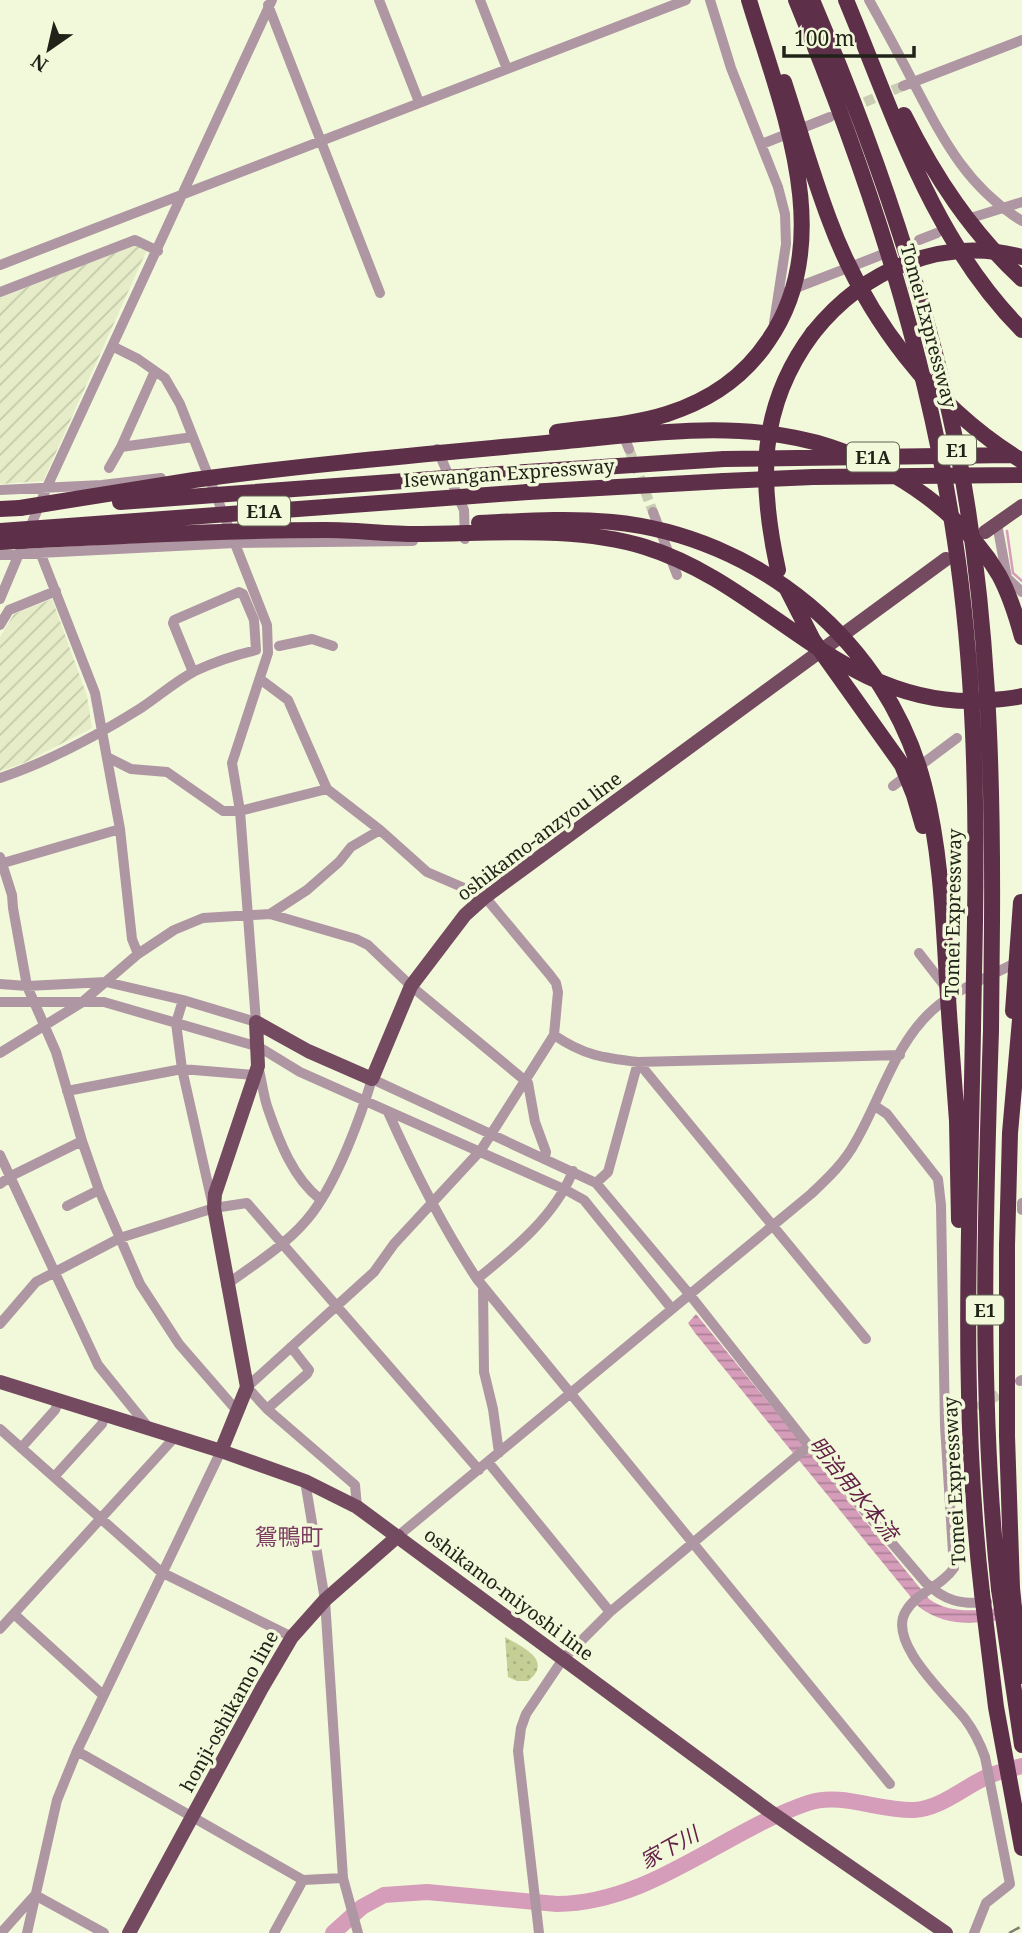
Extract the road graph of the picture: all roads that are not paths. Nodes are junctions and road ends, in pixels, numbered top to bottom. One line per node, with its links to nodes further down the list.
1 (379, 0): 15 (street)
2 (480, 0): 13 (street)
3 (686, 0): 13 (street)
4 (710, 0): 18 (street)
5 (749, 0): 42 (highway, bridge)
6 (757, 0): 44 (highway, bridge)
7 (796, 0): 89 (highway, Tomei Expressway / E1)
8 (812, 0): 89 (highway, Tomei Expressway / E1)
9 (846, 0): 30 (highway); 34 (highway)
10 (869, 0): 14 (street)
11 (269, 2): 17 (street); 19 (street)
12 (1022, 40): 14 (street)
13 (507, 69): 15 (street)
14 (908, 84): 21 (street)
15 (419, 102): 17 (street)
16 (830, 117): 18 (street)
17 (320, 142): 19 (street); 32 (street)
18 (762, 144): 33 (street)
19 (183, 194): 26 (street); 29 (street)
20 (1022, 202): 21 (street)
21 (1001, 208): 22 (street); 23 (street)
22 (974, 217)
23 (1022, 222)
24 (937, 233): 25 (street)
25 (919, 240)
26 (158, 251): 31 (street); 35 (street)
27 (881, 255): 33 (street)
28 (1022, 257): 88 (highway, bridge)
29 (0, 265)
30 (1022, 279)
31 (0, 292)
32 (380, 293)
33 (778, 295): 37 (street)
34 (1022, 330)
35 (114, 347): 36 (street); 48 (street)
36 (155, 371): 38 (street); 40 (street)
37 (620, 428): 39 (street); 41 (street)
38 (193, 437): 40 (street); 46 (street)
39 (436, 446): 46 (street); 58 (street)
40 (121, 447): 45 (street)
41 (629, 449)
42 (416, 455): 51 (highway, bridge); 68 (highway, bridge)
43 (1022, 455): 51 (highway, Isewangan Expressway / E1A, bridge)
44 (1022, 461)
45 (108, 468)
46 (207, 473): 48 (street); 58 (street)
47 (1022, 475): 56 (highway, Isewangan Expressway / E1A, bridge)
48 (47, 487): 49 (street); 60 (street)
49 (0, 490)
50 (1022, 506): 54 (main road)
51 (20, 508): 52 (highway, Isewangan Expressway / E1A)
52 (0, 509)
53 (653, 512): 63 (street)
54 (991, 528): 65 (street)
55 (327, 530): 57 (highway, bridge); 73 (highway, bridge); 88 (highway, bridge)
56 (0, 531)
57 (0, 542)
58 (235, 543): 59 (street); 72 (street)
59 (40, 552): 60 (street); 64 (street)
60 (20, 553): 61 (street); 66 (street)
61 (0, 555)
62 (946, 559): 85 (main road, oshikamo-anzyou line)
63 (677, 575)
64 (56, 591): 67 (street); 74 (street)
65 (1022, 592)
66 (0, 599)
67 (0, 625)
68 (1022, 637)
69 (279, 646): 70 (street)
70 (333, 646)
71 (193, 672): 71 (street); 74 (street)
72 (260, 679): 79 (street); 80 (street)
73 (1019, 699)
74 (103, 729): 76 (street); 77 (street)
75 (957, 738): 78 (street)
76 (109, 758): 80 (street); 81 (street)
77 (0, 778)
78 (892, 786)
79 (327, 789): 80 (street); 82 (street)
80 (240, 811): 87 (street)
81 (121, 829): 83 (street); 91 (street)
82 (380, 830): 85 (street); 86 (street)
83 (1, 862): 95 (street)
84 (1022, 896): 119 (highway, bridge)
85 (485, 897): 96 (main road, oshikamo-anzyou line); 106 (street)
86 (270, 914): 87 (street); 96 (street)
87 (249, 915): 91 (street); 105 (street)
88 (942, 917): 164 (highway, bridge)
89 (983, 921): 164 (highway, Tomei Expressway / E1, bridge); 173 (highway, Tomei Expressway / E1, bridge)
90 (919, 953): 97 (street)
91 (138, 954): 94 (street)
92 (1022, 959): 97 (street)
93 (0, 984): 95 (street)
94 (102, 984): 95 (street); 99 (street); 102 (street)
95 (27, 986): 101 (street)
96 (411, 986): 113 (street); 114 (main road, oshikamo-anzyou line)
97 (953, 997): 109 (street)
98 (1022, 997): 119 (highway, bridge)
99 (183, 1000): 103 (street); 105 (street)
100 (0, 1002): 101 (street)
101 (32, 1002): 102 (street); 104 (street)
102 (81, 1003): 103 (street); 104 (street)
103 (176, 1023): 107 (street); 111 (street)
104 (44, 1024): 108 (street); 115 (street)
105 (256, 1025): 107 (main road); 114 (main road)
106 (554, 1035): 110 (street); 113 (street)
107 (259, 1045): 112 (main road); 116 (street)
108 (0, 1053)
109 (900, 1055): 110 (street); 117 (street)
110 (638, 1062): 127 (street); 137 (street)
111 (182, 1069): 112 (street); 115 (street); 136 (street)
112 (256, 1070): 131 (street); 136 (main road)
113 (524, 1080): 120 (street); 124 (street)
114 (372, 1081): 116 (street); 120 (street)
115 (67, 1091): 121 (street)
116 (365, 1100): 118 (street); 131 (street)
117 (875, 1106): 133 (street); 137 (street)
118 (388, 1112): 122 (street); 132 (street)
119 (1010, 1133): 173 (highway, bridge)
120 (491, 1136): 122 (street); 124 (street)
121 (82, 1141): 126 (street); 129 (street)
122 (480, 1151): 130 (street); 132 (street)
123 (0, 1155): 126 (street)
124 (545, 1158): 125 (street)
125 (573, 1171): 127 (street); 130 (street)
126 (11, 1177): 128 (street); 140 (street)
127 (596, 1183): 143 (street)
128 (0, 1184)
129 (99, 1190): 135 (street); 138 (street)
130 (566, 1190): 141 (street); 145 (street)
131 (320, 1199): 139 (street)
132 (432, 1202): 141 (street); 144 (street)
133 (941, 1205): 134 (street); 172 (street)
134 (955, 1205)
135 (67, 1206)
136 (214, 1208): 138 (street); 139 (street); 142 (main road)
137 (774, 1225): 143 (street); 147 (street)
138 (120, 1238): 140 (street); 154 (street)
139 (284, 1243): 142 (street); 144 (street)
140 (56, 1270): 146 (street); 156 (street)
141 (480, 1283): 151 (street); 162 (street)
142 (226, 1285): 150 (main road)
143 (688, 1296): 145 (street); 159 (street)
144 (336, 1306): 148 (street); 163 (street)
145 (673, 1308): 151 (street)
146 (0, 1324)
147 (866, 1339)
148 (291, 1347): 150 (street); 153 (street)
149 (0, 1382): 152 (main road, oshikamo-miyoshi line)
150 (247, 1387): 153 (street); 154 (main road)
151 (570, 1393): 162 (street); 170 (street)
152 (59, 1400): 155 (main road, oshikamo-miyoshi line); 160 (street)
153 (267, 1409): 167 (street)
154 (238, 1412): 161 (main road)
155 (105, 1414): 156 (main road, oshikamo-miyoshi line); 165 (street)
156 (148, 1427): 158 (main road, oshikamo-miyoshi line)
157 (0, 1429): 160 (street)
158 (175, 1437): 161 (main road, oshikamo-miyoshi line); 168 (street)
159 (809, 1446): 170 (street); 172 (street)
160 (21, 1448): 165 (street)
161 (220, 1451): 166 (main road, oshikamo-miyoshi line); 171 (street)
162 (499, 1453): 163 (street)
163 (483, 1466): 169 (street); 175 (street)
164 (972, 1471): 186 (highway, Tomei Expressway / E1, bridge)
165 (54, 1477): 168 (street)
166 (305, 1481): 167 (main road, oshikamo-miyoshi line); 174 (street)
167 (357, 1507): 169 (main road, oshikamo-miyoshi line)
168 (100, 1519): 171 (street); 176 (street)
169 (398, 1536): 174 (main road, honji-oshikamo line); 179 (main road, oshikamo-miyoshi line)
170 (692, 1543): 175 (street); 184 (street)
171 (161, 1572): 178 (street); 181 (street)
172 (930, 1590): 173 (street); 190 (street)
173 (1011, 1592): 180 (highway, bridge); 182 (highway, Tomei Expressway / E1, bridge)
174 (325, 1600): 178 (main road, honji-oshikamo line); 187 (street)
175 (610, 1612): 179 (street)
176 (14, 1614): 177 (street); 181 (street)
177 (0, 1629)
178 (292, 1637): 185 (main road, honji-oshikamo line)
179 (563, 1659): 198 (street); 199 (main road, oshikamo-miyoshi line)
180 (1022, 1683)
181 (103, 1695): 183 (street)
182 (1022, 1745)
183 (76, 1751): 185 (street); 191 (street)
184 (890, 1784)
185 (192, 1817): 188 (street); 195 (main road, honji-oshikamo line)
186 (1022, 1848)
187 (343, 1878): 188 (street); 197 (street)
188 (303, 1880): 196 (street)
189 (1022, 1880): 190 (street)
190 (1010, 1884): 200 (street)
191 (35, 1895): 192 (street); 193 (street); 194 (street)
192 (1, 1933)
193 (27, 1933)
194 (104, 1933)
195 (129, 1933)
196 (274, 1933)
197 (358, 1933)
198 (539, 1933)
199 (946, 1933)
200 (974, 1933)

